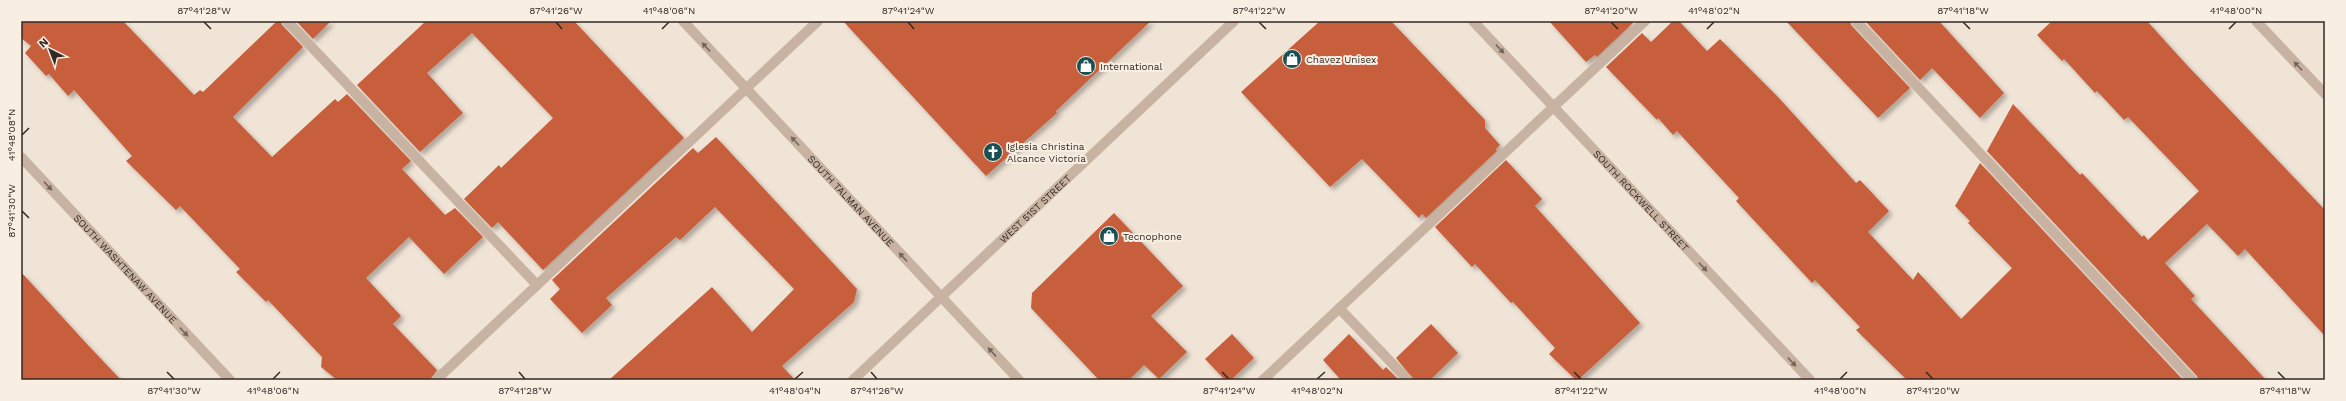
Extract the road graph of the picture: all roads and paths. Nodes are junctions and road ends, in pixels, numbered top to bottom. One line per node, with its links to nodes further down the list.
1 (287, 21): 13 (street)
2 (683, 21): 9 (street, SOUTH TALMAN AVENUE, one-way to 2)
3 (818, 21): 9 (street)
4 (1473, 21): 11 (street, SOUTH ROCKWELL STREET, one-way to 11)
5 (1645, 21): 11 (street)
6 (1856, 21): 23 (street)
7 (2256, 21): 10 (street, one-way to 7)
8 (1230, 22): 14 (street, WEST 51ST STREET)
9 (746, 88): 13 (street); 14 (street, SOUTH TALMAN AVENUE, one-way to 9)
10 (2325, 94)
11 (1554, 107): 15 (street); 22 (street, SOUTH ROCKWELL STREET, one-way to 22)
12 (21, 157): 16 (street, SOUTH WASHTENAW AVENUE, one-way to 16)
13 (537, 285): 17 (street)
14 (941, 297): 18 (street, WEST 51ST STREET); 19 (street, SOUTH TALMAN AVENUE, one-way to 14)
15 (1339, 308): 20 (street); 21 (street)
16 (230, 380)
17 (436, 380)
18 (853, 380)
19 (1019, 380)
20 (1263, 380)
21 (1408, 380)
22 (1810, 380)
23 (2192, 380)

